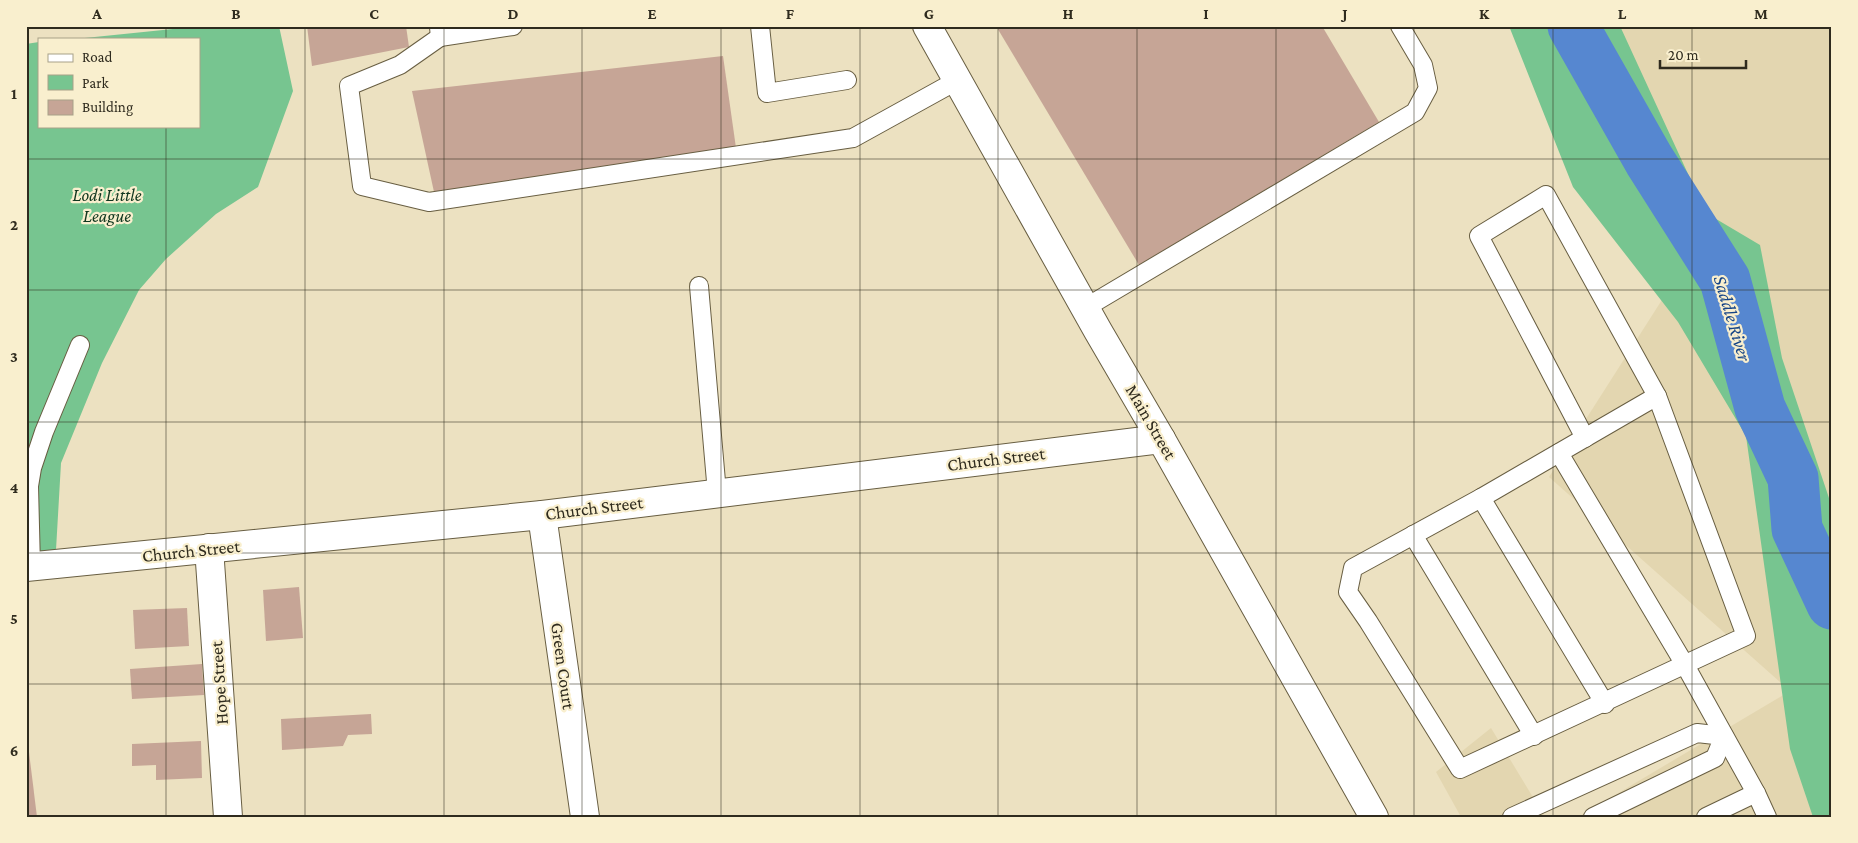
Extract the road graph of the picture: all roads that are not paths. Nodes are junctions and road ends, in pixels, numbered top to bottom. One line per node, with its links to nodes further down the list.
1 (513, 26): 5 (lane)
2 (760, 26): 6 (lane)
3 (927, 26): 7 (street, Main Street)
4 (1400, 26): 9 (lane)
5 (439, 32): 7 (lane)
6 (847, 80)
7 (958, 80): 9 (street, Main Street)
8 (699, 286): 15 (lane)
9 (1085, 308): 13 (street, Main Street)
10 (80, 345): 20 (lane)
11 (1657, 396): 12 (lane); 12 (lane); 21 (lane)
12 (1584, 438): 14 (lane)
13 (1161, 439): 15 (street, Church Street); 28 (street, Main Street)
14 (1559, 453): 16 (lane); 21 (lane)
15 (718, 493): 17 (street, Church Street)
16 (1481, 498): 18 (lane); 22 (lane)
17 (542, 515): 19 (street, Church Street); 27 (street, Green Court)
18 (1413, 535): 23 (lane); 23 (lane)
19 (209, 548): 20 (street, Church Street); 26 (street, Hope Street)
20 (28, 567)
21 (1685, 665): 22 (lane); 24 (lane)
22 (1605, 704): 23 (lane)
23 (1534, 736)
24 (1724, 736): 25 (lane); 29 (lane); 30 (lane)
25 (1756, 793): 31 (lane); 32 (lane)
26 (228, 817)
27 (585, 817)
28 (1374, 817)
29 (1512, 817)
30 (1593, 817)
31 (1706, 817)
32 (1767, 817)

